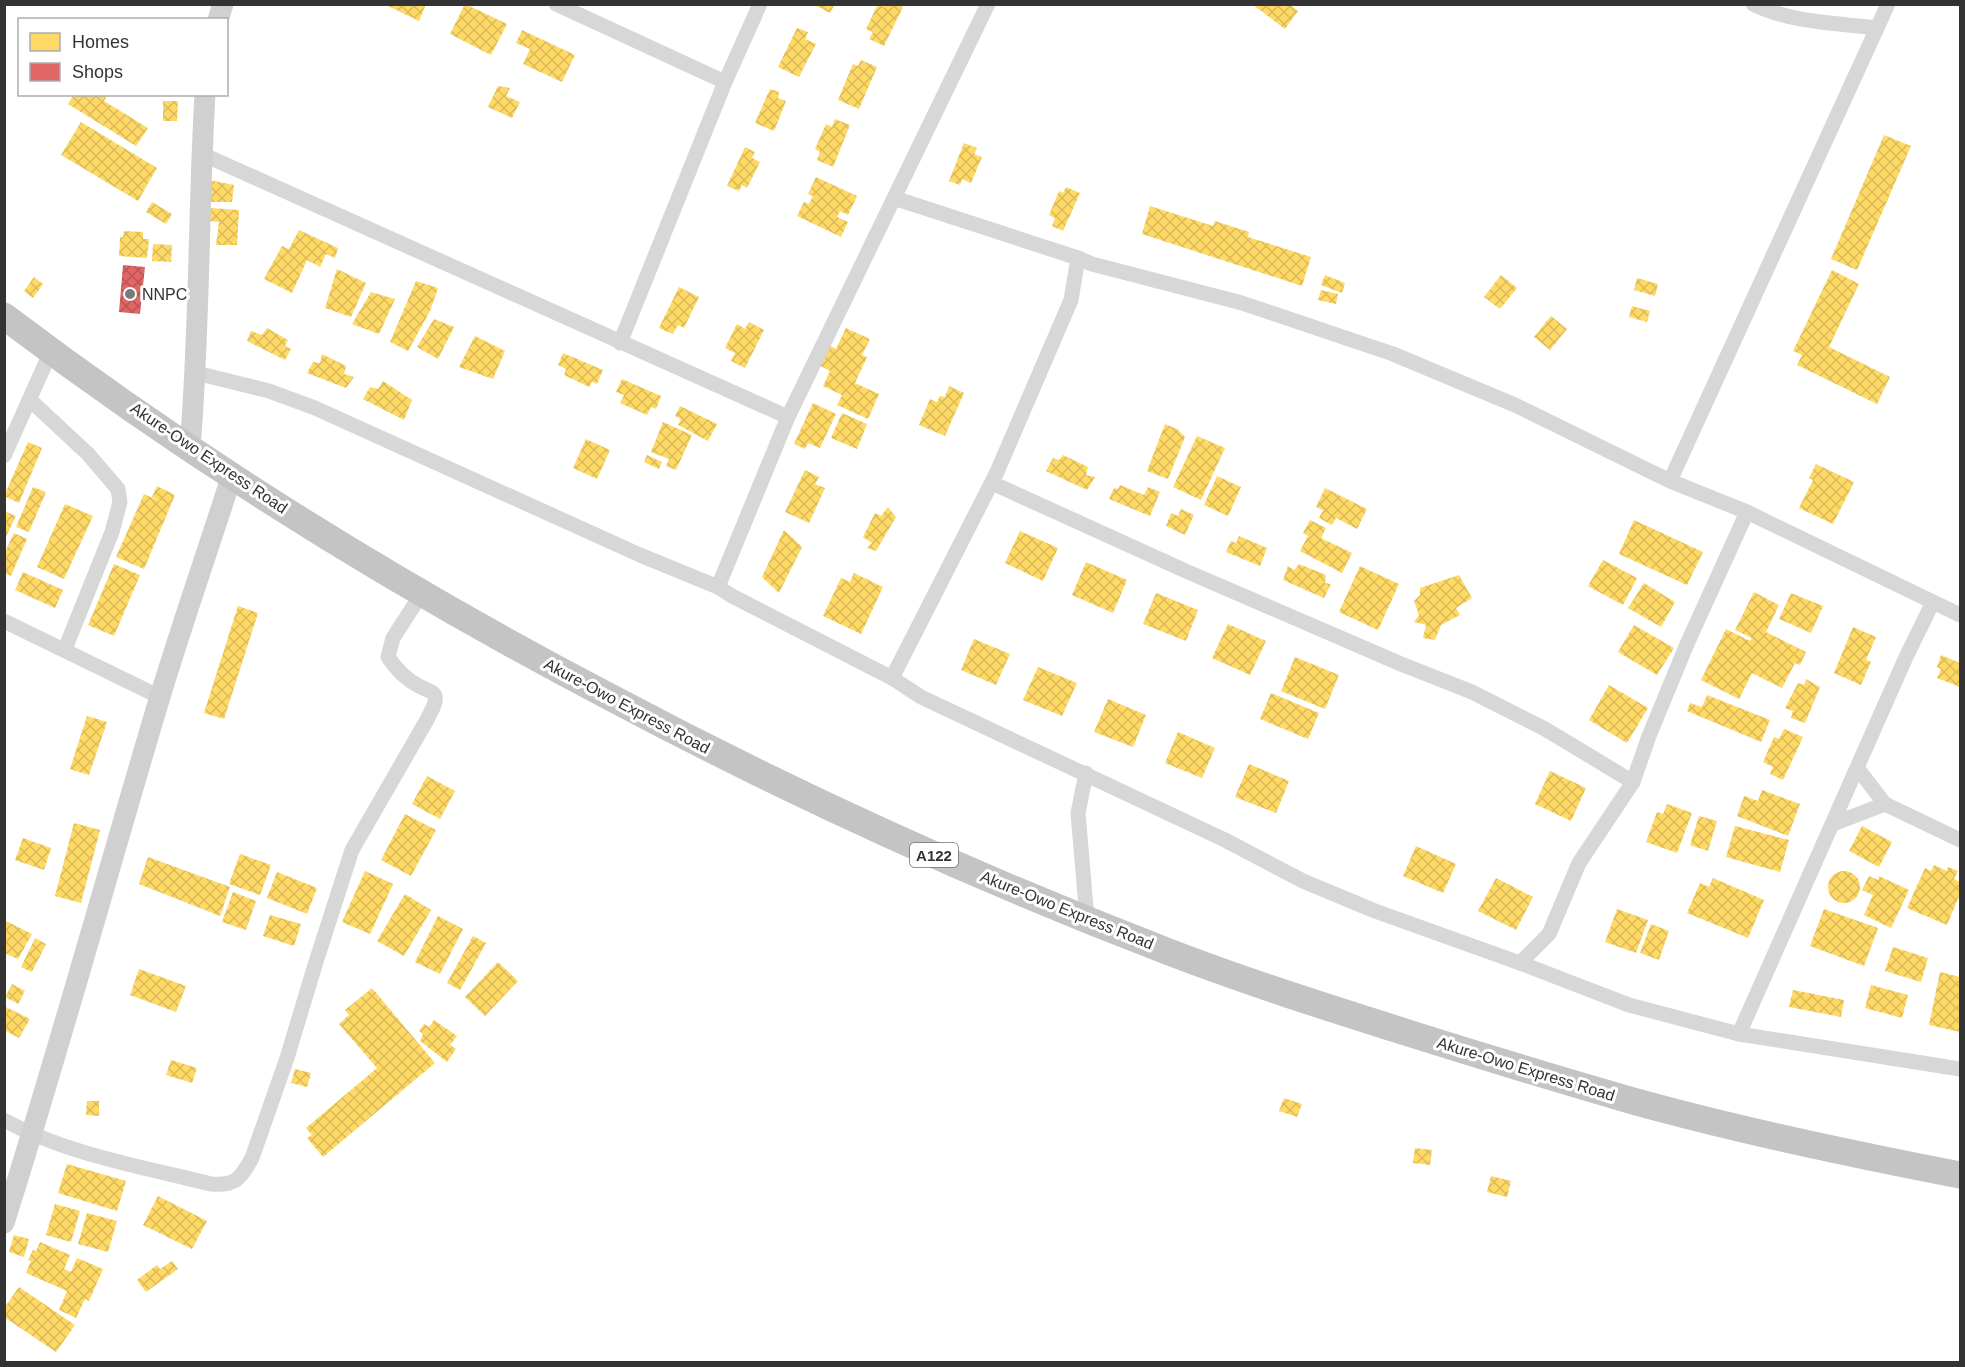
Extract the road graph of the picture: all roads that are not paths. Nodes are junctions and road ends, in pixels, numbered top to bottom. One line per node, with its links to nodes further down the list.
1 (556, 4): 7 (street)
2 (760, 4): 7 (street)
3 (988, 4): 10 (street)
4 (1753, 4): 6 (street)
5 (1888, 4): 6 (street)
6 (1877, 28): 21 (street)
7 (725, 82): 13 (street)
8 (205, 96): 9 (main road)
9 (202, 154): 13 (street); 15 (main road)
10 (894, 198): 11 (street); 17 (street)
11 (1078, 258): 21 (street); 22 (street)
12 (4, 316): 14 (highway, Akure-Owo Express Road / A122)
13 (620, 343): 17 (street)
14 (51, 351): 16 (street); 18 (highway, Akure-Owo Express Road / A122)
15 (196, 373): 18 (main road); 24 (street)
16 (30, 400): 19 (street); 29 (street)
17 (788, 417): 24 (street)
18 (190, 447): 20 (highway, Akure-Owo Express Road / A122)
19 (4, 456)
20 (232, 475): 25 (highway, Akure-Owo Express Road / A122); 31 (main road)
21 (1670, 481): 23 (street)
22 (992, 483): 30 (street); 34 (street)
23 (1748, 512): 26 (street); 34 (street)
24 (718, 587): 30 (street)
25 (422, 594): 38 (highway, Akure-Owo Express Road / A122); 43 (street)
26 (1933, 602): 27 (street); 32 (street)
27 (1960, 615)
28 (4, 621): 29 (street)
29 (65, 649): 31 (street)
30 (892, 678): 33 (street)
31 (160, 697): 43 (main road)
32 (1858, 769): 35 (street); 36 (street)
33 (1086, 773): 38 (street); 39 (street)
34 (1634, 782): 39 (street)
35 (1885, 804): 36 (street); 37 (street)
36 (1833, 824): 40 (street)
37 (1960, 840)
38 (1087, 919): 44 (highway, Akure-Owo Express Road / A122)
39 (1520, 963): 40 (street)
40 (1739, 1034): 41 (street)
41 (1960, 1070)
42 (4, 1120): 43 (street)
43 (32, 1135): 45 (main road)
44 (1960, 1175)
45 (4, 1223)

